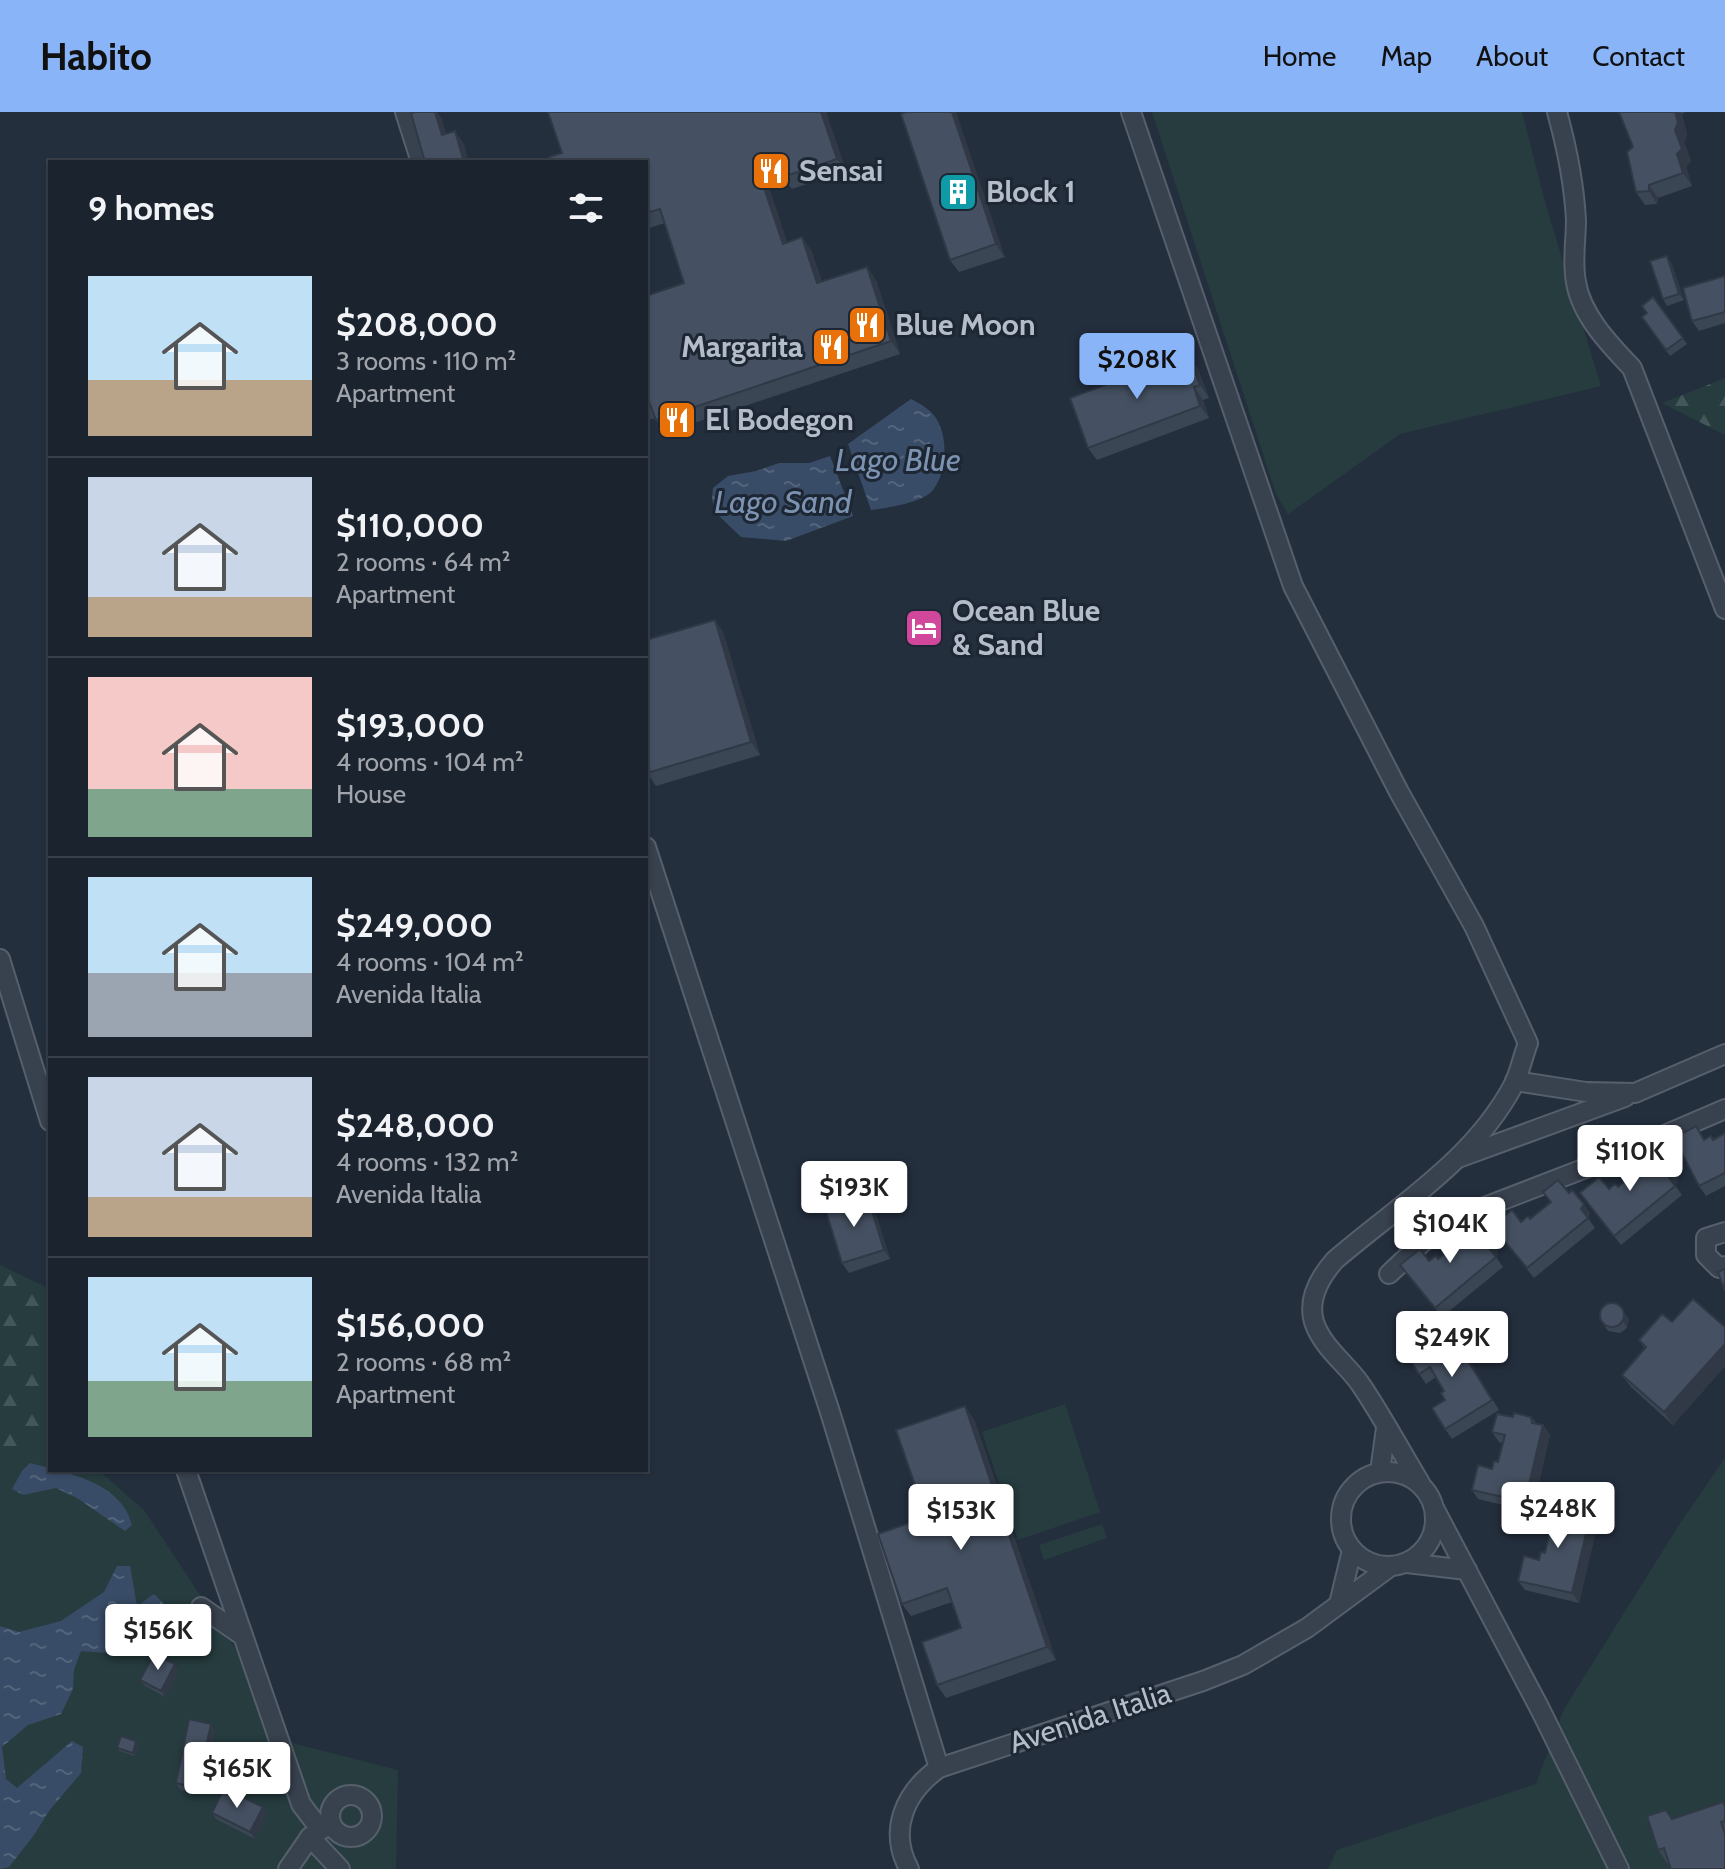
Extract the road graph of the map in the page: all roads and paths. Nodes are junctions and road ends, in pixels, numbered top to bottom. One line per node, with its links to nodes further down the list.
1 (405, 112): 4 (street)
2 (1131, 112): 9 (street)
3 (1557, 112): 5 (street)
4 (420, 160)
5 (1725, 609)
6 (648, 853): 28 (street)
7 (0, 959): 12 (street)
8 (1725, 1054): 10 (street)
9 (1515, 1081): 10 (street); 13 (street)
10 (1635, 1093): 13 (street)
11 (1725, 1109): 16 (street)
12 (48, 1115)
13 (1461, 1157): 17 (street)
14 (1725, 1232): 15 (street)
15 (1725, 1266)
16 (1389, 1274)
17 (1386, 1428): 19 (street); 20 (street)
18 (187, 1472): 27 (street)
19 (1380, 1472): 20 (street); 22 (street)
20 (1420, 1483): 21 (street)
21 (1435, 1510): 23 (street); 24 (street)
22 (1352, 1550): 23 (street); 25 (street)
23 (1399, 1565): 24 (street); 25 (street, Avenida Italia)
24 (1467, 1570): 33 (street)
25 (1339, 1604): 28 (street, Avenida Italia)
26 (201, 1607): 27 (street)
27 (243, 1636): 29 (street)
28 (939, 1768): 32 (street, Avenida Italia)
29 (320, 1830): 30 (street); 31 (street)
30 (288, 1869)
31 (340, 1869)
32 (909, 1869)
33 (1619, 1869)

